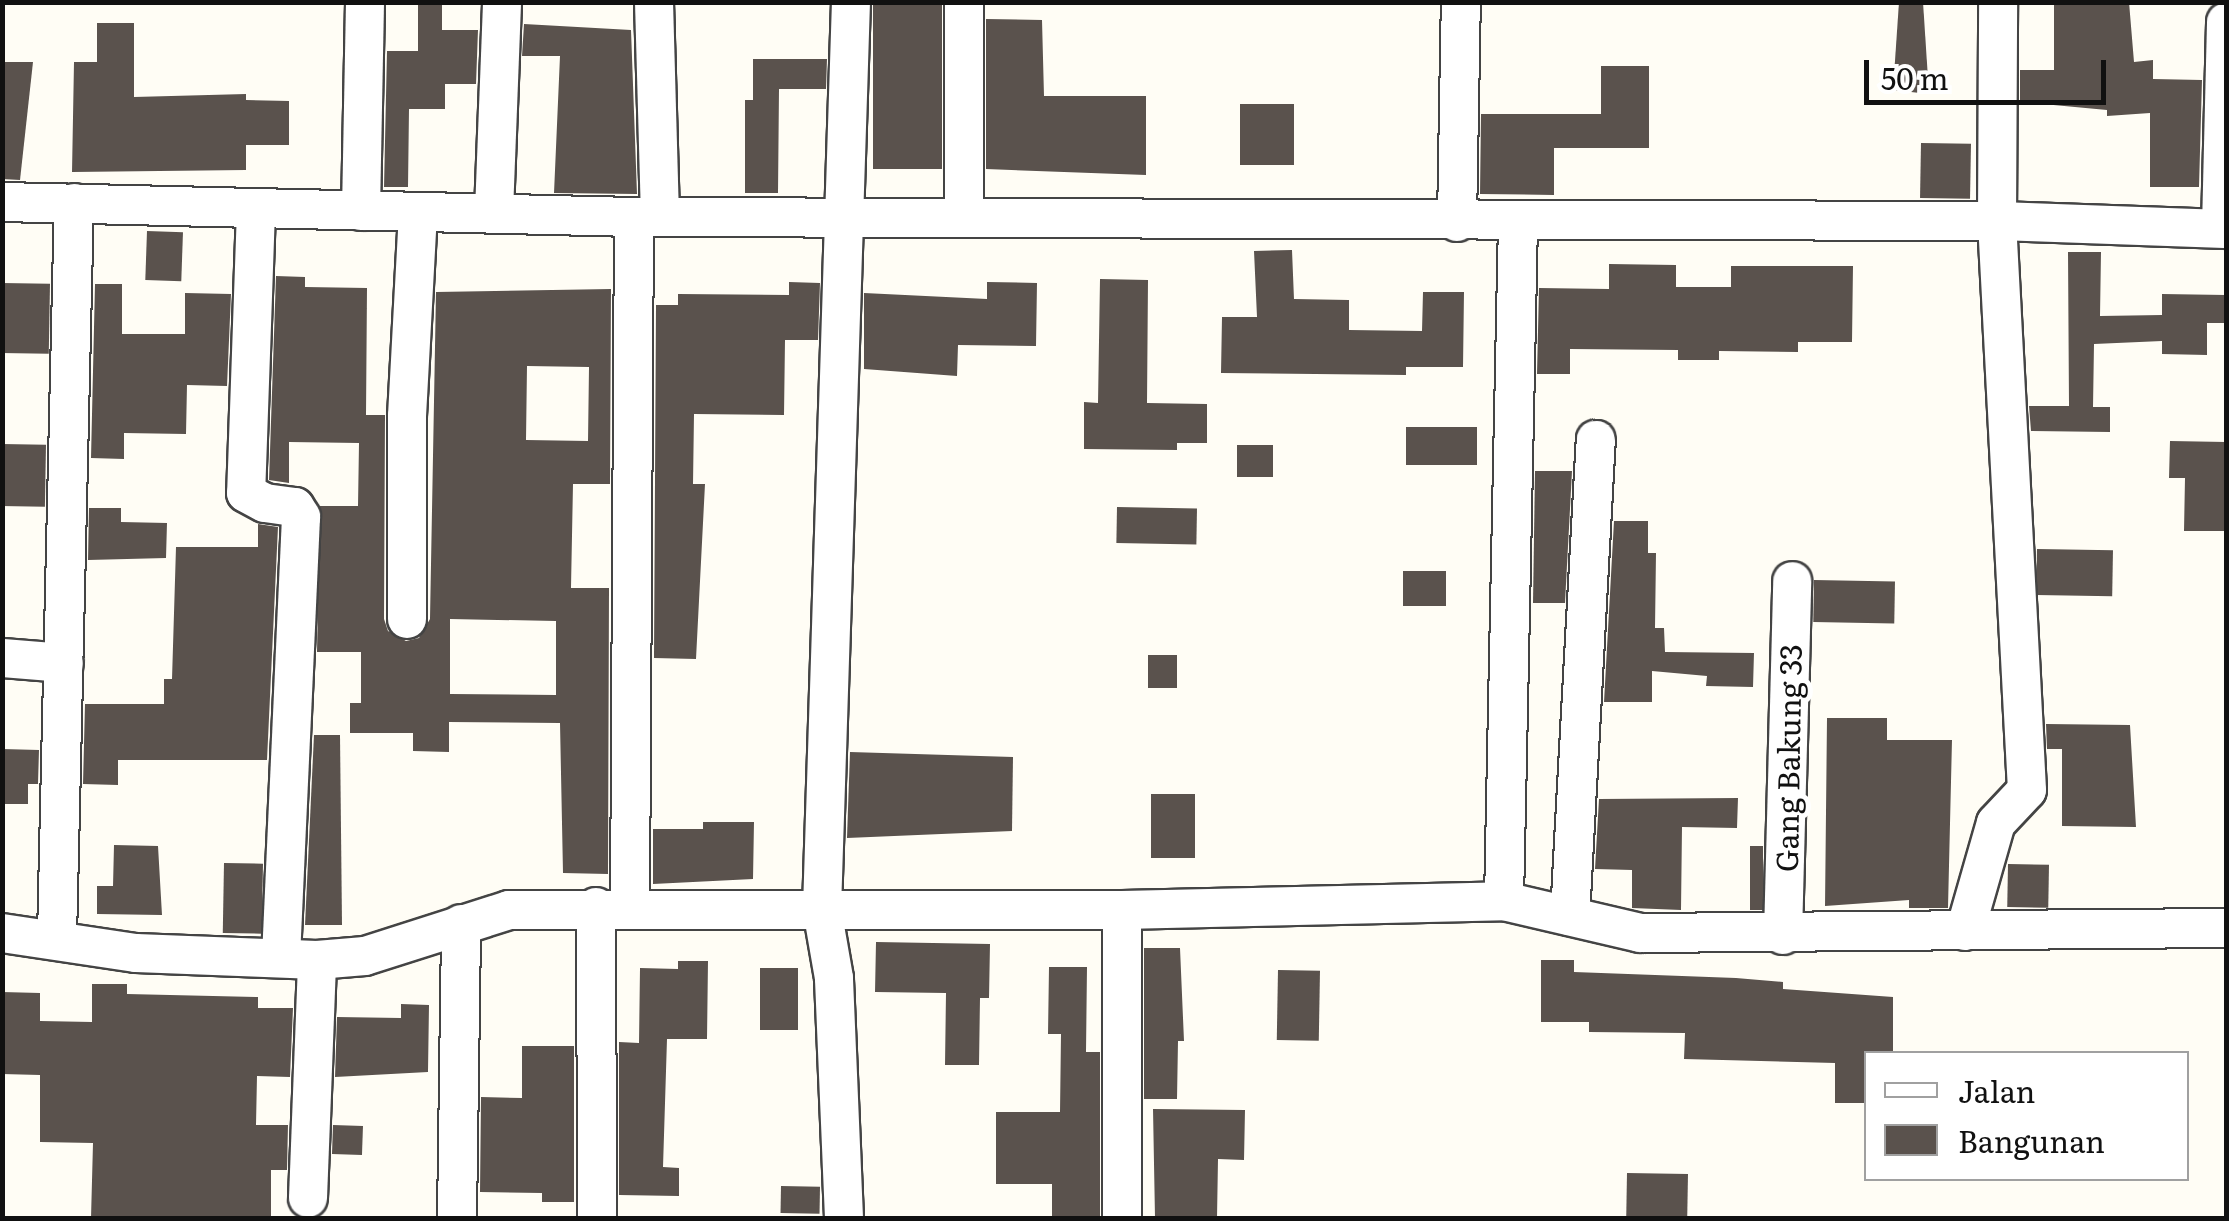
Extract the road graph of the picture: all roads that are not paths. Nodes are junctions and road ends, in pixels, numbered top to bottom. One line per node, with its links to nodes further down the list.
1 (366, 2): 12 (street)
2 (502, 2): 13 (street)
3 (654, 2): 16 (street)
4 (851, 2): 17 (street)
5 (964, 2): 15 (street)
6 (1460, 2): 18 (street)
7 (1998, 2): 19 (street)
8 (2226, 22): 21 (street)
9 (2, 202): 10 (street)
10 (74, 203): 11 (street); 26 (street)
11 (256, 210): 12 (street); 38 (street)
12 (361, 211): 14 (street)
13 (494, 212): 14 (street); 16 (street)
14 (418, 213): 24 (street)
15 (964, 215): 17 (street); 18 (street)
16 (647, 216): 17 (street); 28 (street)
17 (849, 216): 29 (street)
18 (1457, 222): 20 (street)
19 (1997, 222): 20 (street); 21 (street); 34 (street)
20 (1518, 224): 27 (street)
21 (2224, 228)
22 (1596, 440): 31 (street)
23 (1792, 581): 36 (street, Gang Bakung 33)
24 (407, 619)
25 (2, 658): 26 (street)
26 (64, 663): 37 (street)
27 (1504, 901): 30 (street); 31 (street)
28 (613, 907): 29 (street); 32 (street); 41 (street)
29 (822, 909): 30 (street); 42 (street)
30 (1122, 910): 43 (street)
31 (1570, 916): 36 (street)
32 (461, 924): 38 (street); 40 (street)
33 (2226, 928): 34 (street)
34 (1966, 931): 36 (street)
35 (2, 933): 37 (street)
36 (1783, 935)
37 (57, 938): 38 (street)
38 (299, 958): 39 (street)
39 (308, 1198)
40 (457, 1218)
41 (597, 1218)
42 (844, 1218)
43 (1122, 1218)

